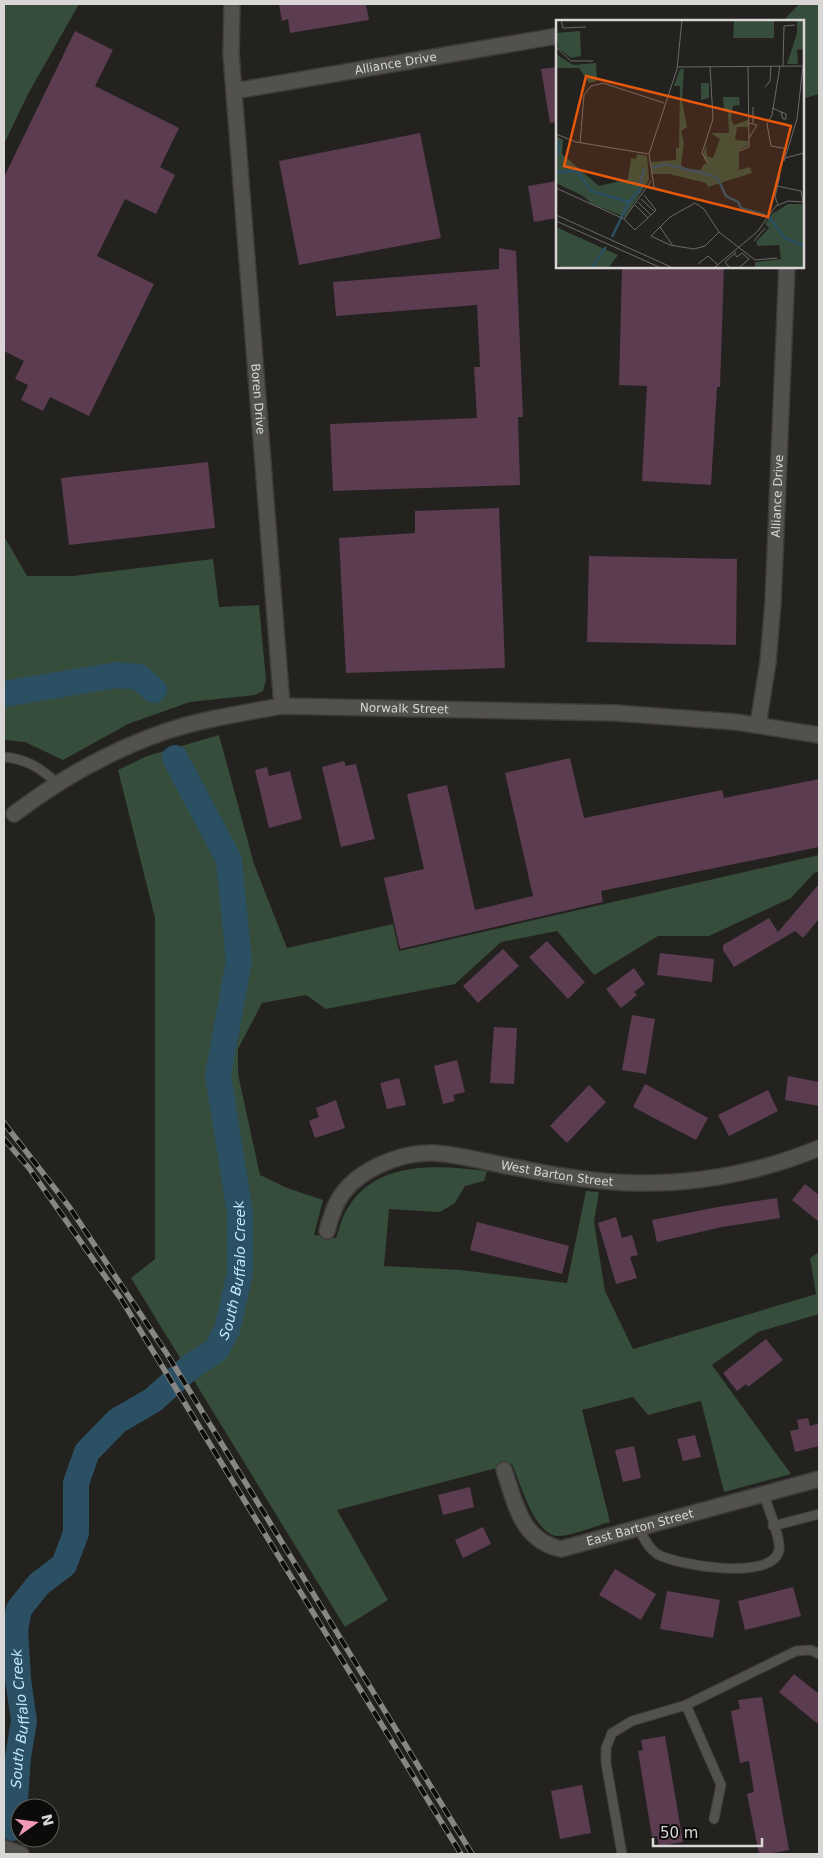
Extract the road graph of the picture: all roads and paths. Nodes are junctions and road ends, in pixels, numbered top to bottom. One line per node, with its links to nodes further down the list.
1 (232, 4): 3 (street, Boren Drive)
2 (556, 36): 3 (street, Alliance Drive)
3 (234, 91): 5 (street, Boren Drive)
4 (787, 268): 6 (street, Alliance Drive)
5 (282, 706): 6 (street, Norwalk Street); 9 (street, Norwalk Street)
6 (758, 725): 7 (street, Norwalk Street)
7 (819, 735)
8 (4, 757): 9 (lane)
9 (58, 783): 10 (street, Norwalk Street)
10 (14, 814)
11 (819, 1148): 12 (street, West Barton Street)
12 (327, 1231)
13 (504, 1470): 18 (street, East Barton Street)
14 (819, 1479): 15 (street, East Barton Street)
15 (764, 1495): 17 (lane); 18 (street, East Barton Street)
16 (819, 1514): 17 (lane)
17 (773, 1526): 18 (lane)
18 (639, 1529)
19 (819, 1654): 20 (lane)
20 (686, 1705): 21 (lane); 24 (lane)
21 (714, 1819)
22 (4, 1848): 23 (street)
23 (21, 1854)
24 (622, 1854)

